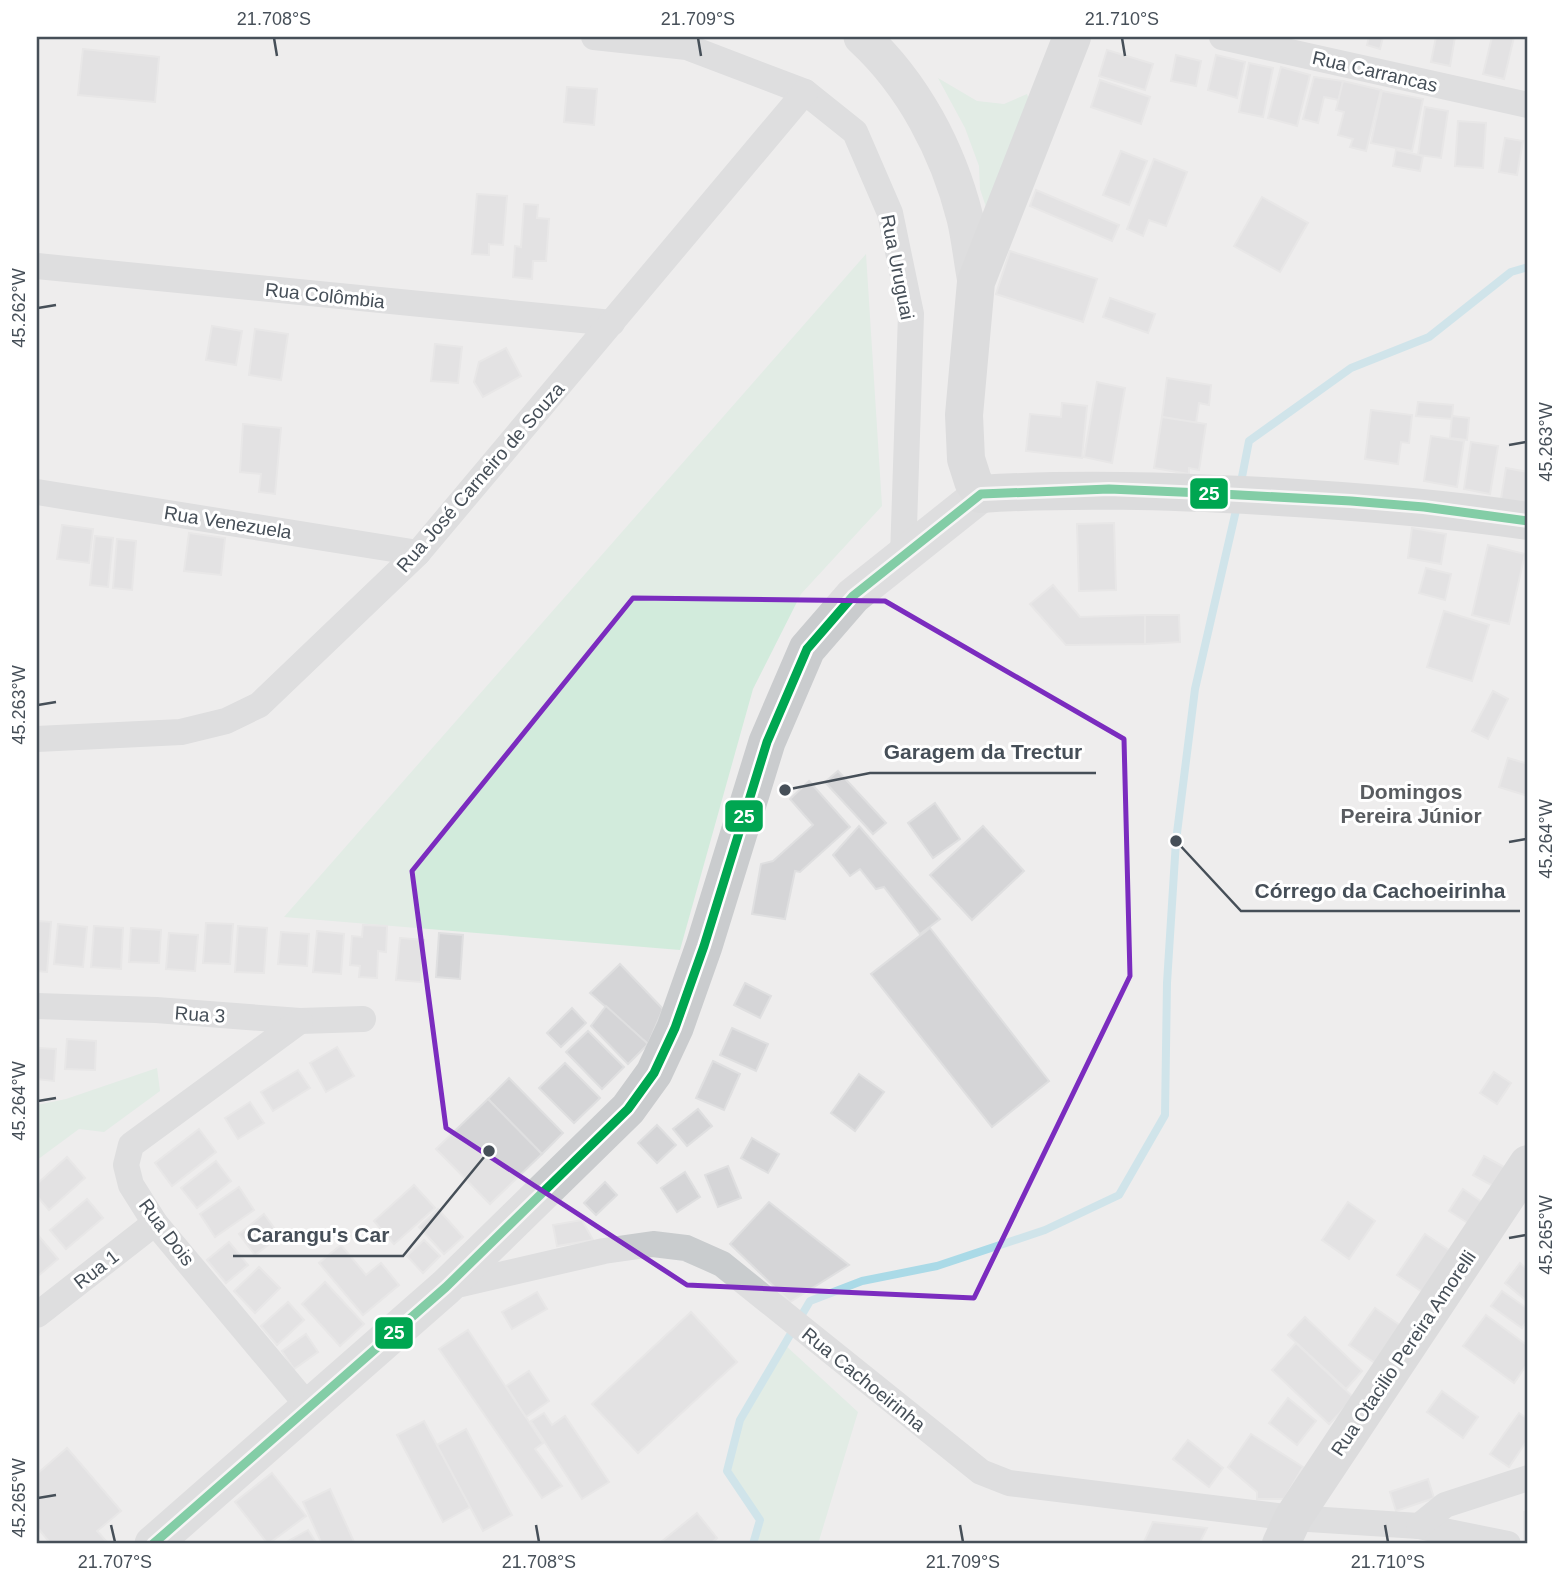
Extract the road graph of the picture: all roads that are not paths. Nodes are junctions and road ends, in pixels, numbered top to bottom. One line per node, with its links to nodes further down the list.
1 (594, 37): 5 (street, Rua Uruguai)
2 (862, 37): 8 (main road)
3 (1072, 37): 8 (main road)
4 (1222, 37): 6 (street, Rua Carrancas)
5 (805, 92): 9 (street, Rua José Carneiro de Souza); 14 (street, Rua Uruguai)
6 (1528, 105)
7 (37, 266): 9 (street, Rua Colômbia)
8 (976, 282): 11 (main road)
9 (612, 323): 13 (street, Rua José Carneiro de Souza)
10 (37, 492): 13 (street, Rua Venezuela)
11 (981, 494): 12 (main road); 14 (main road)
12 (1528, 521)
13 (418, 553): 15 (street, Rua José Carneiro de Souza)
14 (903, 557): 21 (main road)
15 (37, 738)
16 (37, 1006): 18 (street, Rua 3)
17 (363, 1020): 18 (street, Rua 3)
18 (300, 1021): 20 (street, Rua Dois)
19 (1528, 1164): 26 (main road, Rua Otacilio Pereira Amorelli)
20 (155, 1223): 22 (street, Rua 1); 23 (street, Rua Dois)
21 (446, 1287): 23 (main road); 26 (street, Rua Cachoeirinha)
22 (37, 1315)
23 (309, 1407): 27 (main road)
24 (1528, 1478): 25 (street)
25 (1419, 1525): 26 (street, Rua Cachoeirinha); 28 (street, Rua Cachoeirinha)
26 (1287, 1531)
27 (153, 1544)
28 (1508, 1544)

